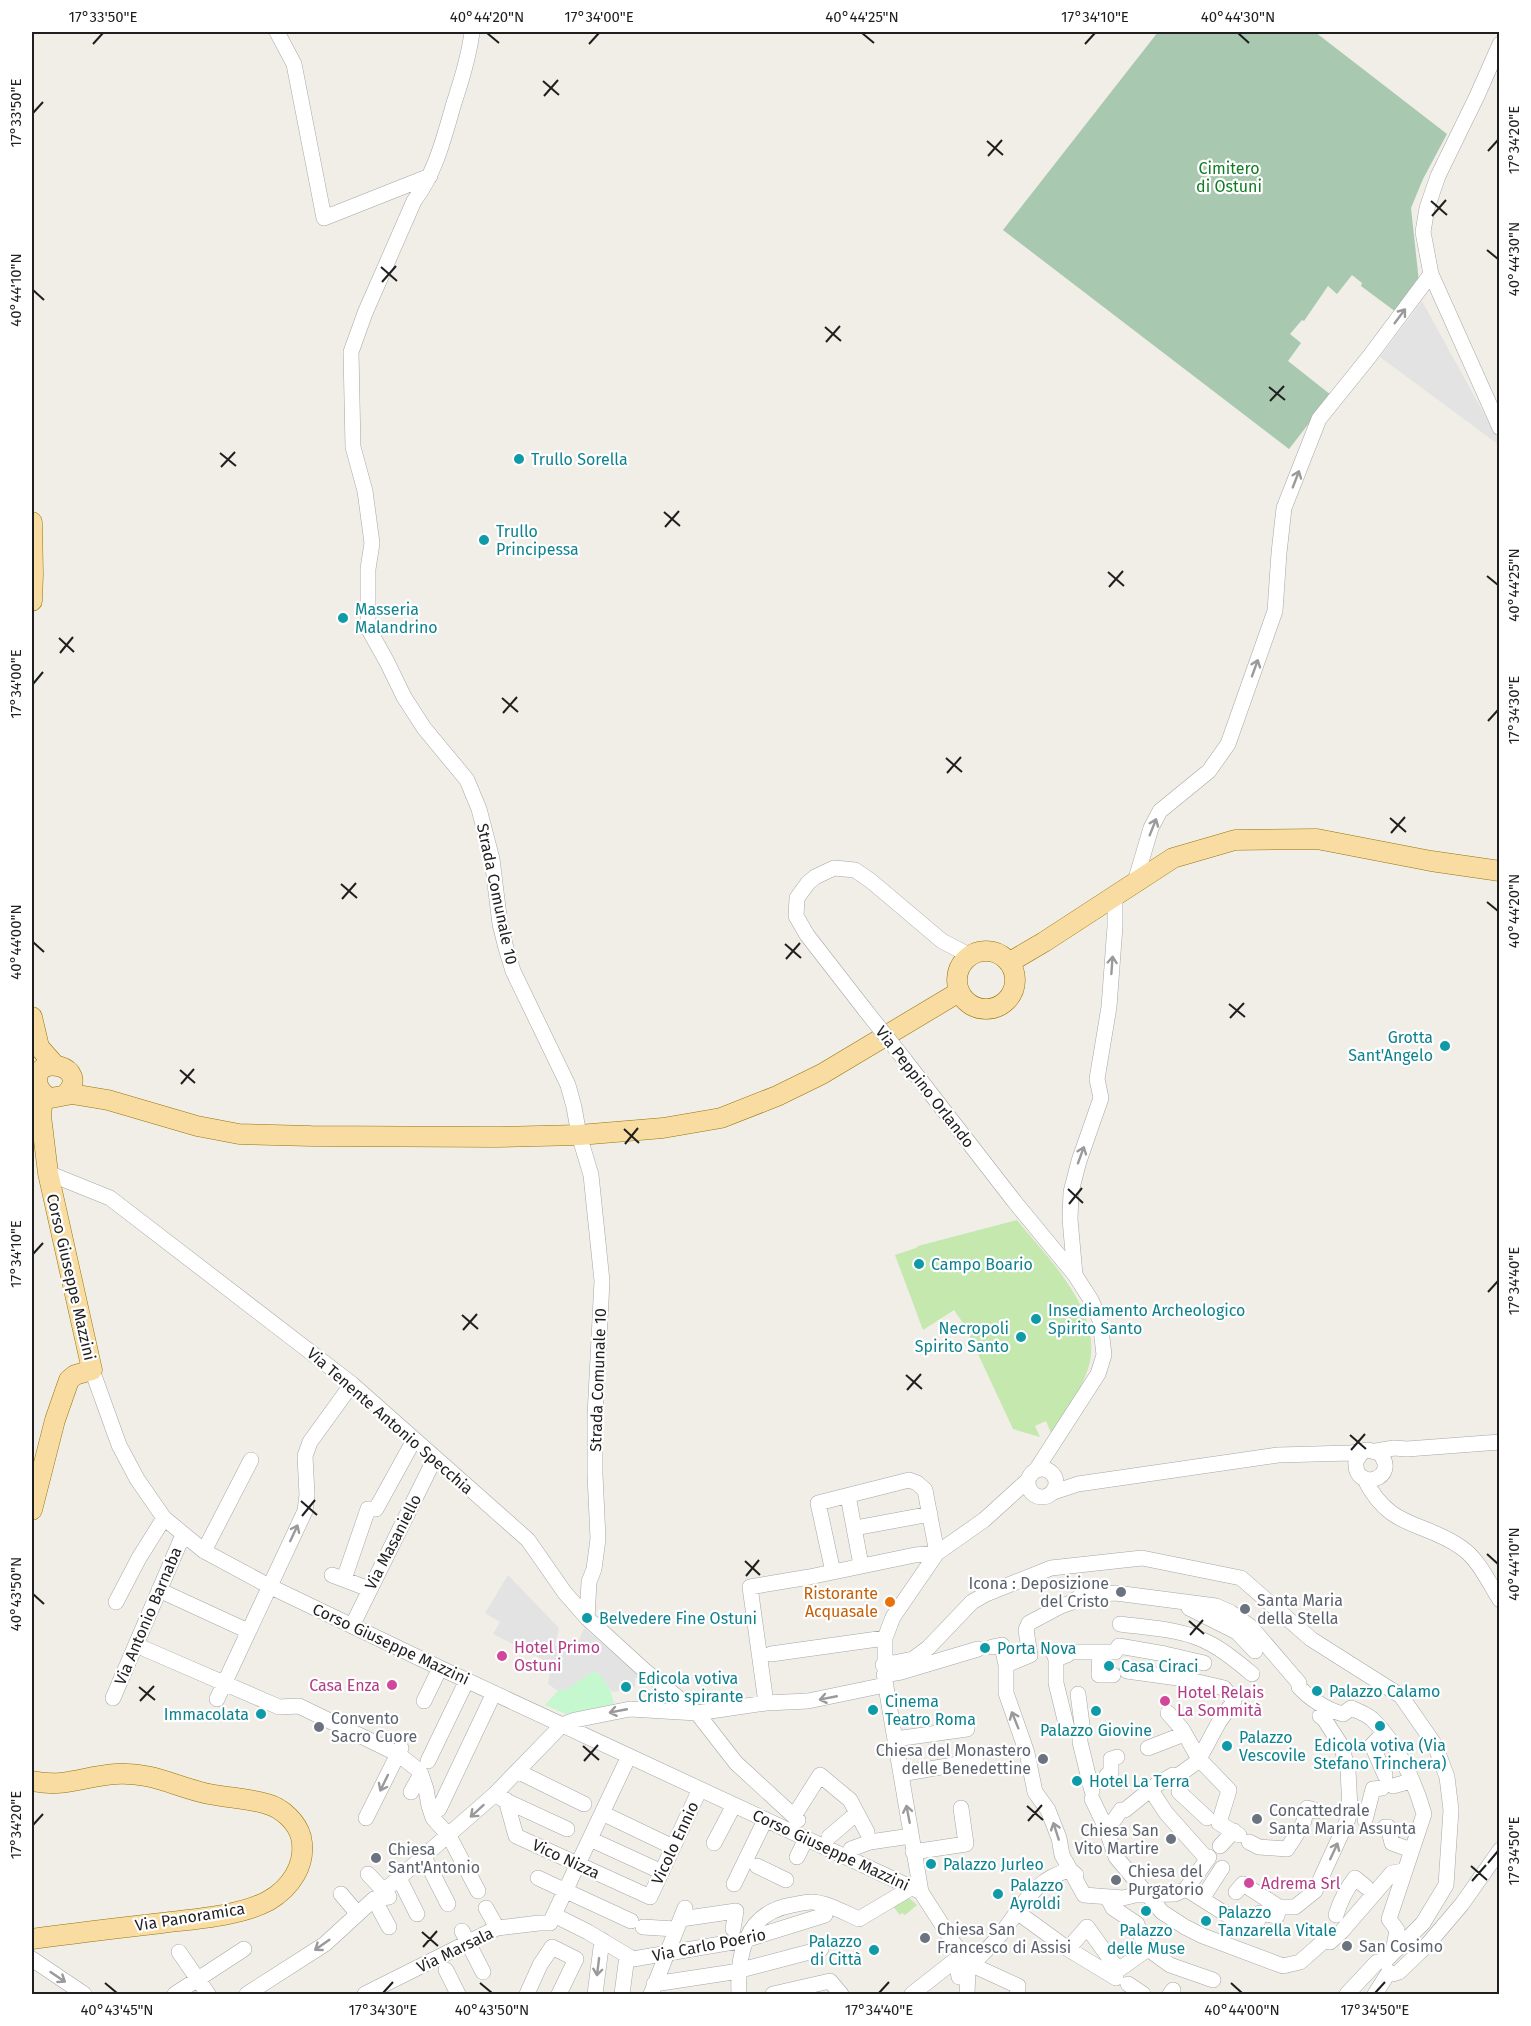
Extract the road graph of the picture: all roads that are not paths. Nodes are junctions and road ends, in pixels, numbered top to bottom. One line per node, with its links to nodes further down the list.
1 (277, 32): 4 (street)
2 (472, 32): 4 (street, Strada Comunale 10)
3 (1500, 44): 5 (street)
4 (430, 176): 18 (street, Strada Comunale 10)
5 (1431, 274): 6 (street); 10 (street, one-way to 5)
6 (1500, 428)
7 (32, 522): 8 (main road)
8 (32, 601)
9 (1500, 871): 10 (main road)
10 (1135, 882): 11 (main road)
11 (1115, 896): 13 (main road); 20 (street, one-way to 11)
12 (969, 955): 13 (main road); 14 (main road); 20 (street, Via Peppino Orlando, bridge)
13 (1010, 962): 14 (main road)
14 (959, 992): 18 (main road)
15 (32, 1017): 17 (main road)
16 (32, 1025): 17 (main road)
17 (50, 1087): 18 (main road); 19 (main road, Corso Giuseppe Mazzini)
18 (579, 1135): 51 (street, Strada Comunale 10)
19 (48, 1173): 21 (main road, Corso Giuseppe Mazzini); 22 (street, Via Tenente Antonio Specchia)
20 (1075, 1275): 29 (street, Via Peppino Orlando)
21 (92, 1370): 35 (main road); 37 (street, Corso Giuseppe Mazzini)
22 (352, 1384): 23 (street, Via Tenente Antonio Specchia); 45 (street, one-way to 22)
23 (414, 1440): 26 (street, Via Tenente Antonio Specchia); 46 (street)
24 (1500, 1442): 28 (street)
25 (1315, 1453): 28 (street); 30 (street); 31 (street)
26 (435, 1458): 46 (street, Via Masaniello); 51 (street, Via Tenente Antonio Specchia)
27 (251, 1460): 41 (street)
28 (1376, 1461): 30 (street); 30 (street); 34 (street)
29 (1042, 1471): 31 (street); 32 (street); 32 (street); 38 (street, Via Peppino Orlando)
30 (1360, 1474): 34 (street)
31 (1078, 1484): 32 (street, Via Peppino Orlando)
32 (1045, 1495): 38 (street, Via Peppino Orlando)
33 (848, 1496): 36 (street); 39 (street); 44 (street)
34 (1382, 1504): 48 (street)
35 (32, 1509)
36 (930, 1514): 39 (street); 42 (street)
37 (164, 1518): 40 (street, Corso Giuseppe Mazzini); 49 (street)
38 (984, 1520): 42 (street, Via Peppino Orlando)
39 (855, 1528): 43 (street)
40 (183, 1535): 41 (street, Corso Giuseppe Mazzini); 47 (street, Via Antonio Barnaba)
41 (204, 1551): 45 (street, Corso Giuseppe Mazzini)
42 (937, 1553): 43 (street); 55 (street, Via Peppino Orlando)
43 (861, 1565): 44 (street)
44 (832, 1572): 72 (street)
45 (269, 1586): 53 (street, Corso Giuseppe Mazzini); 54 (street)
46 (369, 1589): 53 (street, Via Masaniello)
47 (159, 1590): 54 (street); 56 (street, Via Antonio Barnaba)
48 (1500, 1600)
49 (116, 1602)
50 (1187, 1602): 57 (street); 61 (street); 73 (street)
51 (587, 1618): 74 (street, Via Tenente Antonio Specchia)
52 (1120, 1624): 63 (street)
53 (352, 1626): 62 (street, Corso Giuseppe Mazzini)
54 (248, 1631): 66 (street)
55 (885, 1638): 59 (street); 64 (street, Via Peppino Orlando)
56 (136, 1645): 66 (street); 69 (street, Via Antonio Barnaba)
57 (1255, 1651)
58 (1100, 1652): 60 (street); 77 (street); 87 (street)
59 (771, 1654)
60 (1204, 1663)
61 (1006, 1665): 64 (street); 134 (street, one-way to 61)
62 (440, 1668): 65 (street, Corso Giuseppe Mazzini); 71 (street)
63 (1252, 1674)
64 (884, 1675): 72 (street, one-way to 72); 81 (street, Via Peppino Orlando); 182 (street)
65 (467, 1680): 67 (street, Corso Giuseppe Mazzini); 88 (street)
66 (224, 1683): 70 (street); 83 (street)
67 (494, 1693): 76 (street, Corso Giuseppe Mazzini); 103 (street)
68 (1078, 1694): 152 (street)
69 (113, 1698)
70 (217, 1699)
71 (424, 1701)
72 (766, 1703): 74 (street)
73 (1319, 1709): 80 (street); 109 (street)
74 (697, 1713): 76 (street, one-way to 76); 106 (street, Via Tenente Antonio Specchia)
75 (1168, 1713): 79 (street)
76 (562, 1725): 84 (street, Corso Giuseppe Mazzini); 89 (street)
77 (1067, 1728)
78 (967, 1729): 81 (street)
79 (1184, 1734): 82 (street); 87 (street)
80 (1383, 1734): 93 (street); 95 (street)
81 (895, 1739): 90 (street, Via Peppino Orlando)
82 (1148, 1748)
83 (399, 1751): 88 (street); 107 (street, one-way to 107)
84 (629, 1756): 96 (street, Corso Giuseppe Mazzini); 105 (street)
85 (1117, 1757): 91 (street)
86 (976, 1761): 90 (street)
87 (1204, 1764): 92 (street); 108 (street)
88 (424, 1768): 98 (street); 115 (street)
89 (517, 1771): 99 (street); 100 (street)
90 (901, 1774): 116 (street, Via Peppino Orlando, one-way to 90)
91 (1107, 1774)
92 (1176, 1777): 97 (street); 108 (street)
93 (1411, 1780): 95 (street); 125 (street)
94 (32, 1782): 170 (main road, Via Panoramica)
95 (1387, 1783): 112 (street)
96 (700, 1789): 101 (street, Corso Giuseppe Mazzini); 123 (street, Vicolo Ennio)
97 (1151, 1790): 111 (street); 128 (street)
98 (411, 1792)
99 (500, 1798): 113 (street); 115 (street, one-way to 115); 131 (street, Vico Nizza)
100 (584, 1804)
101 (734, 1805): 110 (street, Corso Giuseppe Mazzini); 121 (street)
102 (961, 1808): 127 (street)
103 (439, 1809)
104 (1317, 1811): 117 (street)
105 (602, 1813): 119 (street); 123 (street)
106 (858, 1814): 114 (street); 118 (street)
107 (366, 1818)
108 (1213, 1818): 117 (street)
109 (1348, 1818): 112 (street); 138 (street, one-way to 109)
110 (765, 1820): 120 (street, Corso Giuseppe Mazzini); 142 (street)
111 (1114, 1820)
112 (1374, 1823): 122 (street)
113 (567, 1829)
114 (867, 1832)
115 (449, 1836): 129 (street); 149 (street)
116 (911, 1836): 124 (street); 127 (street, Via Peppino Orlando)
117 (1240, 1836): 128 (street)
118 (829, 1837)
119 (590, 1839): 131 (street); 135 (street)
120 (806, 1839): 130 (street); 148 (street, Corso Giuseppe Mazzini)
121 (714, 1843)
122 (1392, 1843): 125 (street); 136 (street)
123 (673, 1846): 135 (street, Vicolo Ennio)
124 (851, 1849)
125 (1411, 1850): 136 (street)
126 (1500, 1850): 182 (street)
127 (913, 1852): 148 (street, Via Peppino Orlando)
128 (1212, 1854): 146 (street)
129 (424, 1857): 139 (street); 156 (street)
130 (796, 1857)
131 (577, 1864): 147 (street); 153 (street, Vico Nizza)
132 (758, 1866): 141 (street)
133 (1222, 1868): 155 (street)
134 (1070, 1870): 154 (street); 159 (street)
135 (662, 1872): 153 (street, Vicolo Ennio)
136 (1397, 1872): 152 (street); 182 (street)
137 (368, 1874): 151 (street)
138 (1324, 1874): 143 (street); 157 (street)
139 (399, 1878): 151 (street); 160 (street)
140 (538, 1878): 147 (street)
141 (786, 1880)
142 (734, 1884)
143 (1344, 1884): 144 (street); 162 (street)
144 (1366, 1887)
145 (1239, 1888): 157 (street)
146 (1186, 1889): 152 (street); 155 (street)
147 (565, 1890): 163 (street); 164 (street)
148 (916, 1890): 172 (street); 183 (street, Corso Giuseppe Mazzini)
149 (478, 1891)
150 (341, 1894): 165 (street)
151 (379, 1895): 165 (street); 166 (street)
152 (1149, 1895): 154 (street)
153 (650, 1896)
154 (1107, 1897): 176 (street)
155 (1202, 1899): 157 (street)
156 (448, 1904)
157 (1279, 1907)
158 (486, 1908): 167 (street)
159 (1017, 1912): 175 (street); 183 (street)
160 (417, 1914)
161 (825, 1915): 172 (street, Via Carlo Poerio)
162 (1336, 1915)
163 (552, 1919): 167 (street, Via Marsala); 171 (street)
164 (680, 1919): 168 (street); 178 (street)
165 (354, 1922): 194 (street, one-way to 194)
166 (388, 1927)
167 (497, 1928): 169 (street, Via Marsala)
168 (733, 1929)
169 (465, 1937): 181 (street, Via Marsala); 185 (street)
170 (32, 1939)
171 (602, 1940): 179 (street); 198 (street, one-way to 198)
172 (745, 1940): 178 (street, Via Carlo Poerio); 184 (street)
173 (244, 1949): 187 (street)
174 (820, 1949): 184 (street)
175 (1068, 1949): 186 (street); 186 (street)
176 (1148, 1949): 186 (street); 188 (street)
177 (179, 1952): 187 (street)
178 (666, 1954): 179 (street, Via Carlo Poerio); 189 (street)
179 (627, 1956): 199 (street)
180 (32, 1959): 191 (street, one-way to 191)
181 (442, 1962): 195 (street, Via Marsala); 196 (street)
182 (1389, 1962): 208 (street); 209 (street)
183 (970, 1967): 205 (street); 206 (street)
184 (738, 1971): 189 (street); 200 (street)
185 (483, 1972)
186 (1118, 1977): 207 (street)
187 (198, 1979): 192 (street); 193 (street)
188 (1213, 1980)
189 (654, 1991)
190 (528, 1994): 197 (street)
191 (84, 1995)
192 (175, 1995)
193 (208, 1995)
194 (247, 1995)
195 (365, 1995)
196 (458, 1995)
197 (559, 1995)
198 (595, 1995)
199 (622, 1995)
200 (739, 1995)
201 (772, 1995): 202 (street)
202 (841, 1995)
203 (912, 1995): 204 (street)
204 (958, 1995)
205 (967, 1995)
206 (1017, 1995)
207 (1143, 1995)
208 (1347, 1995)
209 (1375, 1995)

